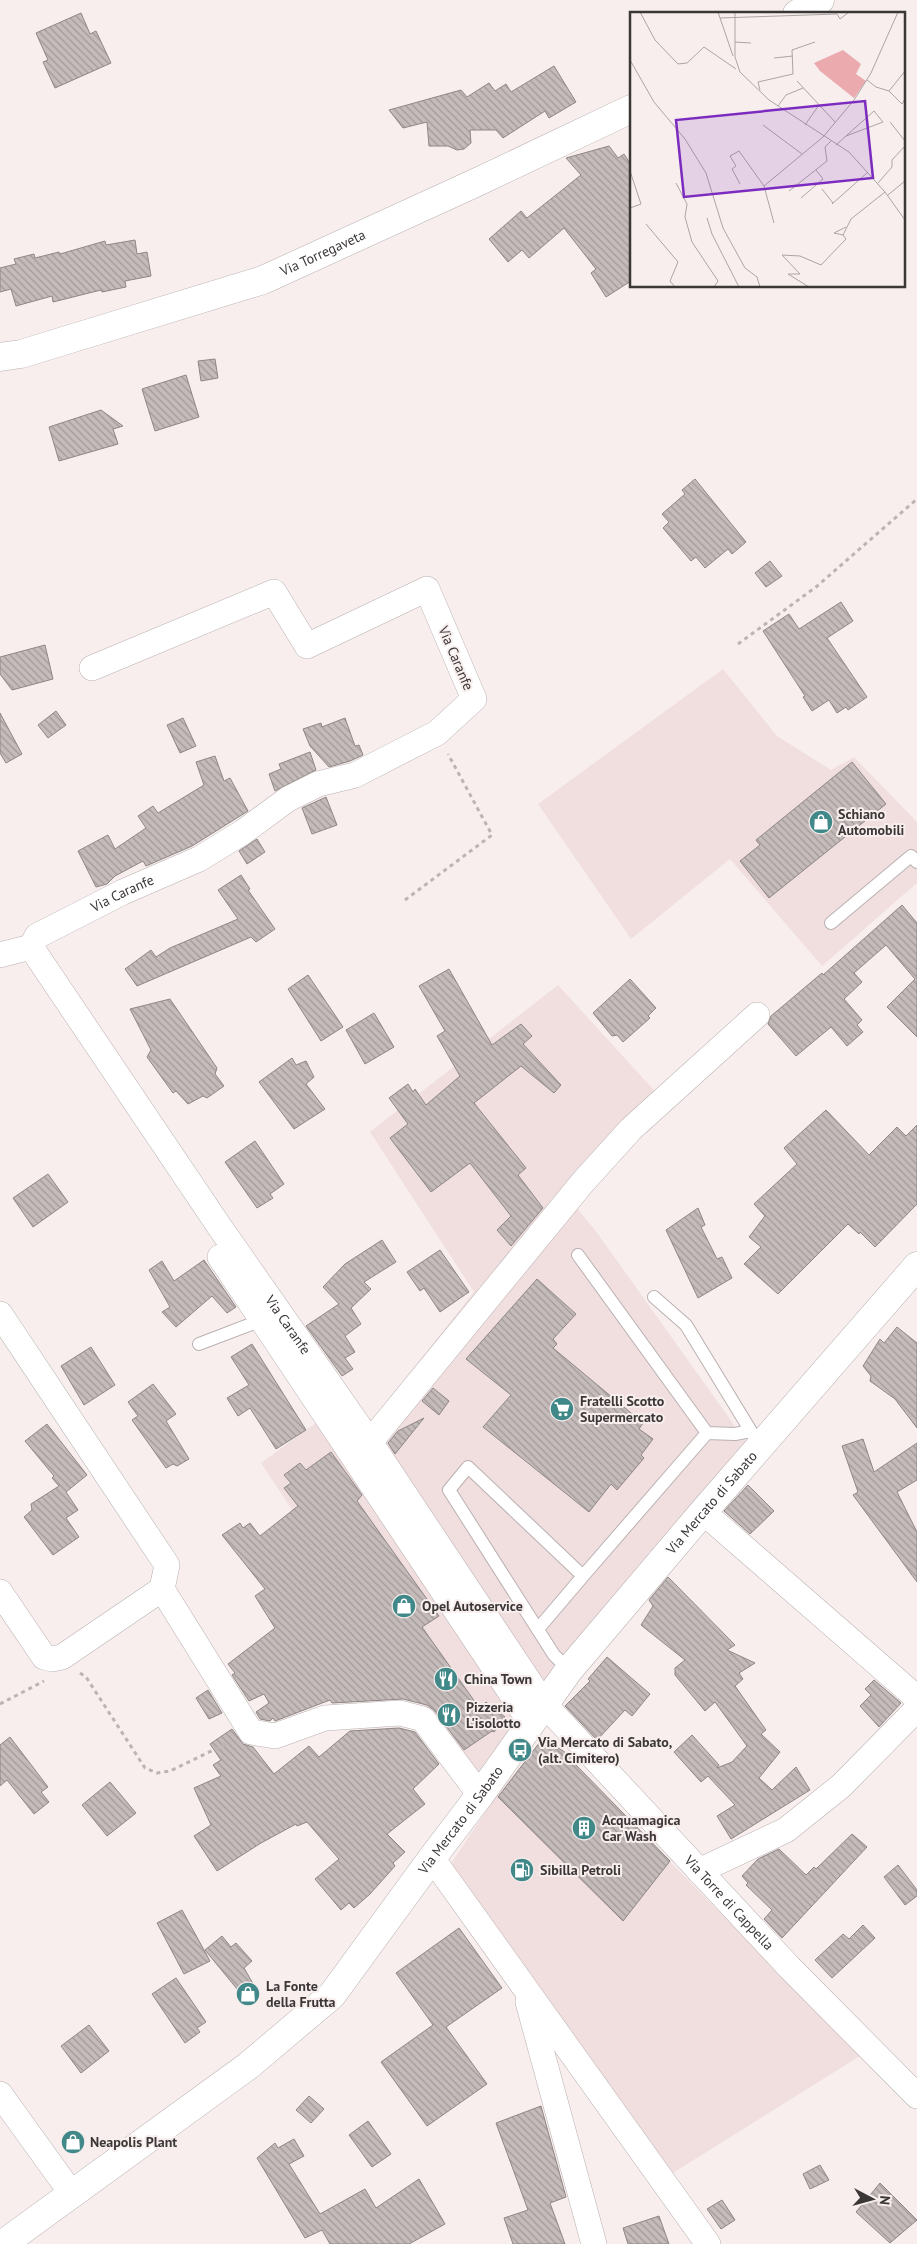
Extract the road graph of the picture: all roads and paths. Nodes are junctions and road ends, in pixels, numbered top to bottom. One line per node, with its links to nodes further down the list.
1 (820, 0): 2 (street)
2 (800, 12)
3 (630, 109): 4 (street, Via Torregaveta)
4 (0, 357)
5 (917, 499): 6 (path)
6 (738, 644)
7 (92, 668): 8 (street, Via Caranfe)
8 (437, 733): 10 (path); 13 (street, Via Caranfe)
9 (917, 862): 11 (lane)
10 (405, 900)
11 (831, 923)
12 (0, 955): 13 (street)
13 (30, 959): 19 (street); 23 (street, Via Caranfe)
14 (757, 1015): 23 (street)
15 (578, 1256): 21 (lane)
16 (917, 1266): 22 (street, Via Mercato di Sabato)
17 (654, 1297): 22 (lane)
18 (0, 1314): 26 (street)
19 (262, 1320): 20 (lane); 35 (street)
20 (199, 1344)
21 (707, 1433): 22 (lane); 25 (lane)
22 (755, 1439): 24 (street, Via Mercato di Sabato)
23 (370, 1442): 35 (street, Via Caranfe)
24 (703, 1512): 29 (street, Via Mercato di Sabato); 32 (street)
25 (583, 1576): 28 (lane); 28 (lane)
26 (162, 1589): 27 (street); 36 (street)
27 (0, 1592)
28 (538, 1630): 29 (lane)
29 (569, 1670): 35 (street, Via Mercato di Sabato)
30 (76, 1671): 36 (path)
31 (47, 1679): 33 (path)
32 (917, 1698)
33 (0, 1704)
34 (917, 1709): 39 (street)
35 (538, 1713): 37 (street, Via Mercato di Sabato); 39 (street, Via Torre di Cappella)
36 (251, 1732): 37 (street)
37 (480, 1795): 38 (street, Via Mercato di Sabato)
38 (432, 1858): 40 (street); 43 (street, Via Mercato di Sabato)
39 (699, 1871): 42 (street, Via Torre di Cappella)
40 (524, 1986): 45 (street); 46 (street)
41 (0, 2094): 43 (street)
42 (917, 2096)
43 (72, 2194): 44 (street, Via Mercato di Sabato)
44 (4, 2244)
45 (594, 2244)
46 (708, 2244)

